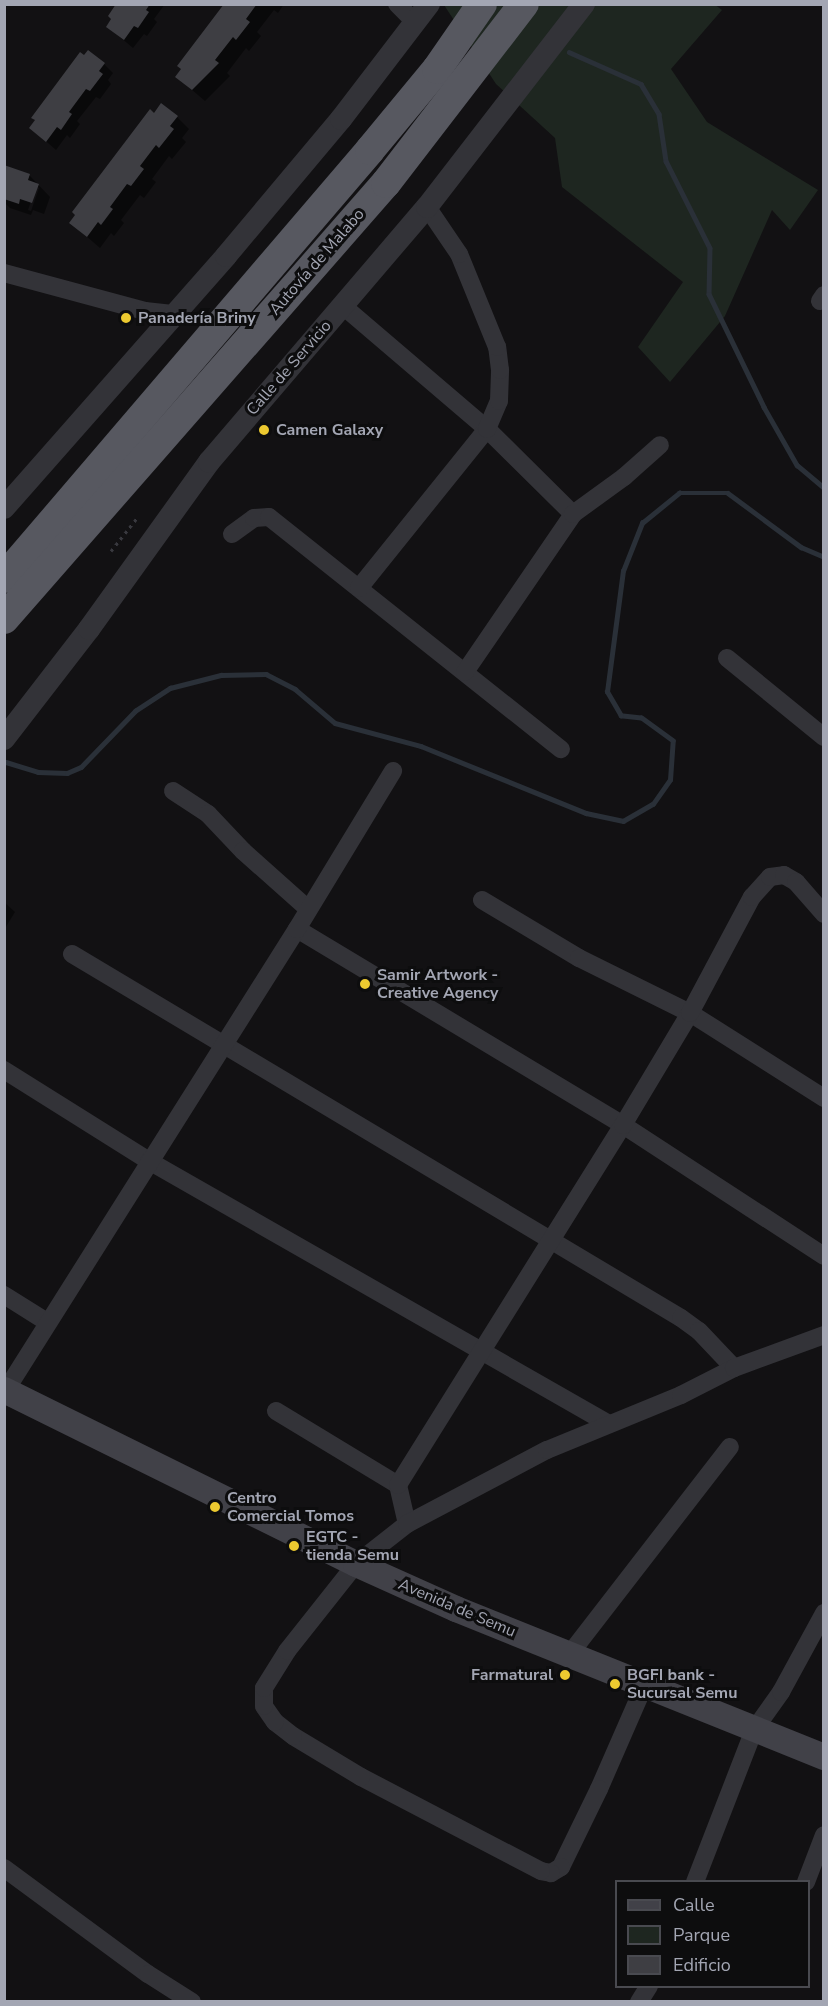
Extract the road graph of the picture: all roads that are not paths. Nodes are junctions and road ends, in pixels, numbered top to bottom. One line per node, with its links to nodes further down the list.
1 (397, 4): 5 (street)
2 (482, 4): 15 (highway, Autovía de Malabo)
3 (524, 4): 17 (highway, Autovía de Malabo)
4 (584, 4): 6 (street, Calle de Servicio)
5 (422, 14): 9 (street)
6 (427, 207): 8 (street, Calle de Servicio); 10 (street)
7 (4, 273): 9 (street)
8 (343, 306): 10 (street); 21 (street, Calle de Servicio)
9 (168, 322): 12 (street)
10 (487, 429): 13 (street); 16 (street)
11 (660, 445): 13 (street)
12 (4, 508)
13 (573, 514): 19 (street)
14 (232, 534): 16 (street)
15 (4, 578)
16 (358, 588): 19 (street)
17 (4, 620)
18 (727, 658): 20 (street)
19 (465, 672): 22 (street)
20 (824, 737)
21 (4, 739)
22 (561, 749)
23 (393, 771): 26 (street)
24 (173, 791): 26 (street)
25 (482, 900): 30 (street)
26 (308, 909): 28 (street)
27 (824, 914): 30 (street)
28 (297, 929): 31 (street); 34 (street)
29 (72, 954): 31 (street)
30 (690, 1013): 33 (street); 34 (street)
31 (223, 1043): 35 (street); 36 (street)
32 (4, 1070): 35 (street)
33 (824, 1098)
34 (623, 1125): 36 (street); 37 (street)
35 (149, 1161): 39 (street); 41 (street)
36 (553, 1240): 41 (street); 42 (street)
37 (824, 1256)
38 (4, 1295): 39 (street)
39 (47, 1322): 43 (street)
40 (824, 1335): 42 (street)
41 (481, 1352): 45 (street); 47 (street)
42 (734, 1368): 45 (street)
43 (5, 1390): 49 (main road, Avenida de Semu)
44 (276, 1411): 47 (street)
45 (609, 1424): 48 (street)
46 (730, 1448): 51 (street)
47 (398, 1485): 48 (street)
48 (407, 1524): 49 (street)
49 (356, 1564): 51 (main road, Avenida de Semu); 52 (street)
50 (824, 1613): 53 (street)
51 (569, 1655): 52 (main road, Avenida de Semu)
52 (644, 1686): 53 (main road, Avenida de Semu)
53 (754, 1731): 54 (main road, Avenida de Semu); 57 (street)
54 (824, 1757)
55 (824, 1835): 58 (street)
56 (7, 1877): 60 (street)
57 (695, 1880)
58 (806, 1880)
59 (648, 1988): 61 (street)
60 (192, 2001)
61 (639, 2001)

